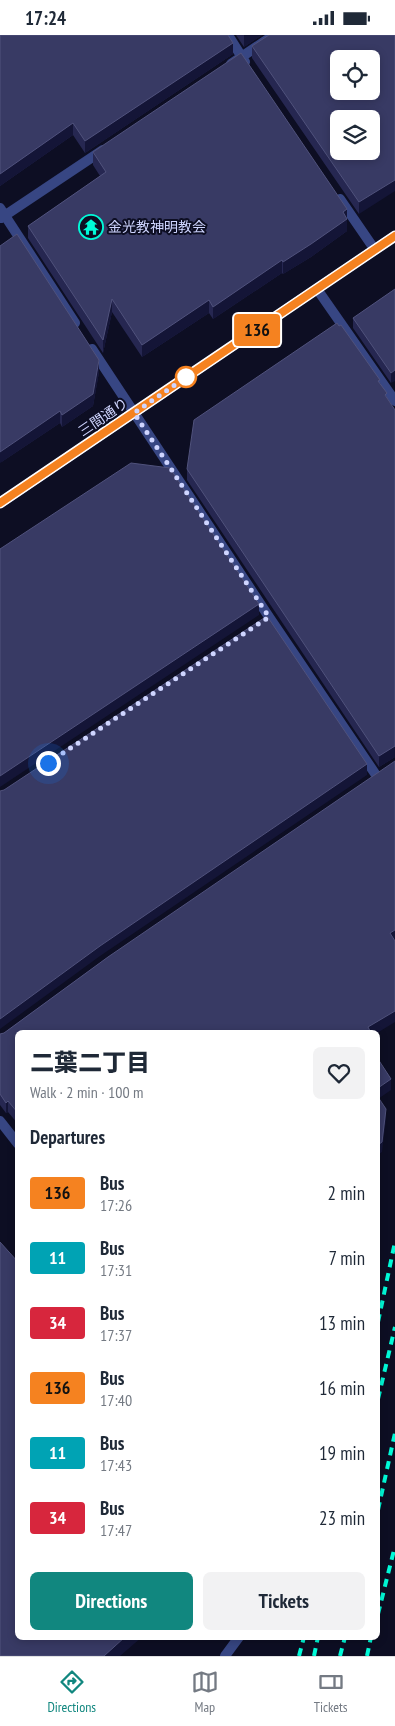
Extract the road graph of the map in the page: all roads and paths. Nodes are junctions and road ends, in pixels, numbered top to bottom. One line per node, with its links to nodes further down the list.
1 (228, 35): 3 (street)
2 (274, 35): 3 (street)
3 (242, 57): 4 (street); 5 (street)
4 (226, 67)
5 (252, 72)
6 (113, 143): 8 (street)
7 (333, 190): 10 (street)
8 (2, 214): 13 (street)
9 (395, 236): 10 (street, 三間通り)
10 (375, 250): 11 (street, 三間通り)
11 (317, 289): 12 (street); 13 (street, 三間通り)
12 (395, 401)
13 (134, 413): 14 (street, 三間通り); 15 (street)
14 (0, 503)
15 (376, 776)
16 (0, 1121): 17 (street)
17 (15, 1139)
18 (237, 1640): 19 (street)
19 (225, 1656)

